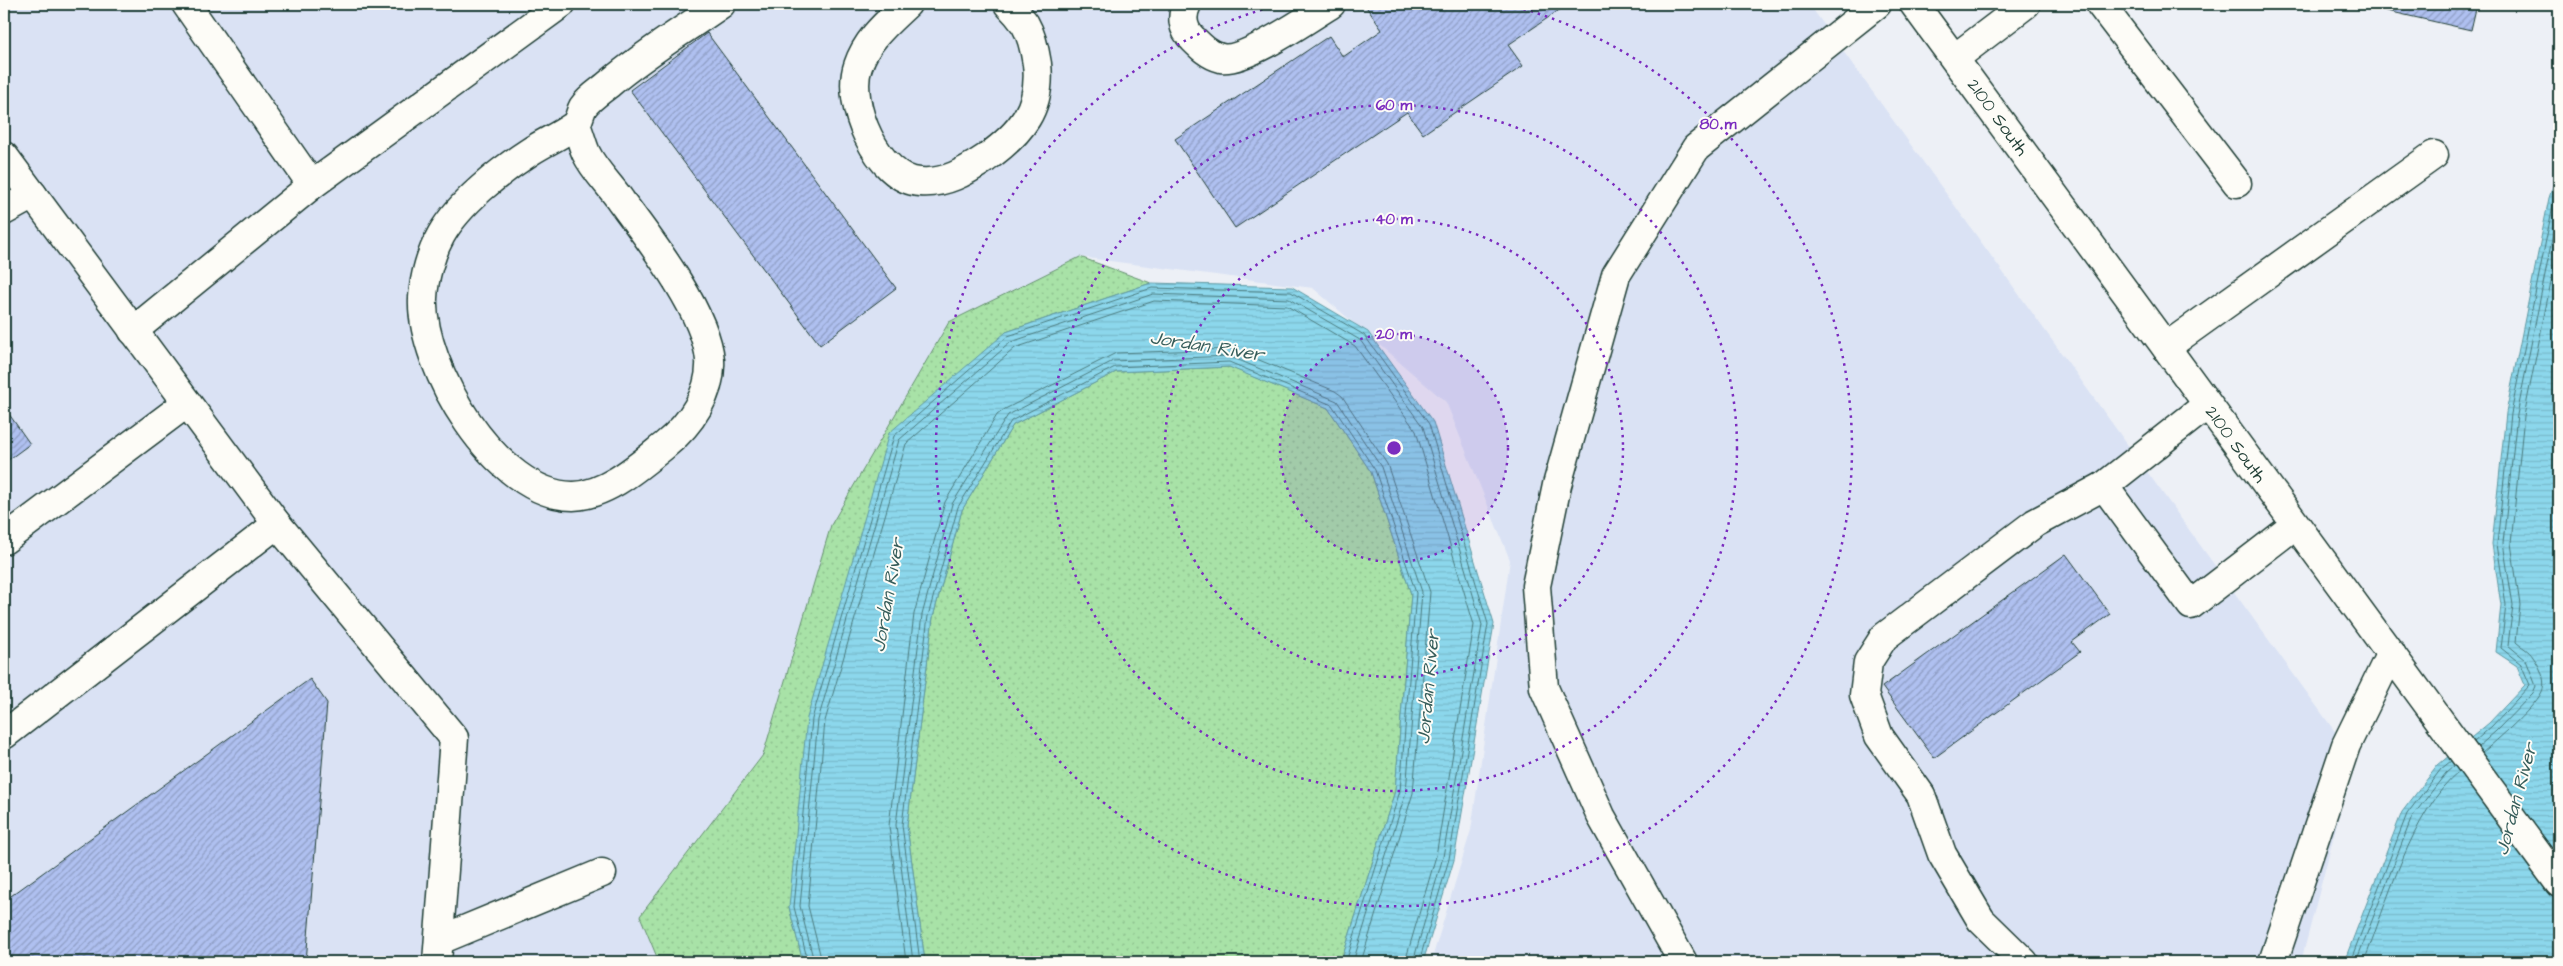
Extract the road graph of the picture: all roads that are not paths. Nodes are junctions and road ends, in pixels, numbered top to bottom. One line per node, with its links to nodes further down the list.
1 (186, 4): 17 (street)
2 (560, 4): 17 (street)
3 (721, 4): 13 (street)
4 (906, 4): 5 (street)
5 (1008, 4)
6 (1186, 4): 7 (street)
7 (1331, 4)
8 (1877, 4): 33 (street)
9 (1914, 4): 12 (street, 2100 South)
10 (2026, 4): 12 (street)
11 (2102, 4): 16 (street)
12 (1955, 58): 21 (street, 2100 South)
13 (576, 125): 13 (street)
14 (2434, 155): 21 (street)
15 (4, 156): 18 (street)
16 (2237, 183)
17 (312, 185): 20 (street)
18 (33, 195): 19 (street); 20 (street)
19 (4, 211)
20 (133, 331): 22 (street)
21 (2166, 346): 23 (street, 2100 South)
22 (187, 403): 25 (street); 27 (street)
23 (2208, 405): 24 (street); 26 (street, 2100 South)
24 (2104, 486): 26 (street); 34 (street)
25 (277, 524): 29 (street); 32 (street)
26 (2295, 525): 28 (street, 2100 South)
27 (4, 540)
28 (2391, 653): 31 (street, 2100 South); 35 (street)
29 (4, 735)
30 (602, 873): 32 (street)
31 (2559, 883)
32 (438, 951)
33 (1683, 962)
34 (2024, 962)
35 (2273, 962)

